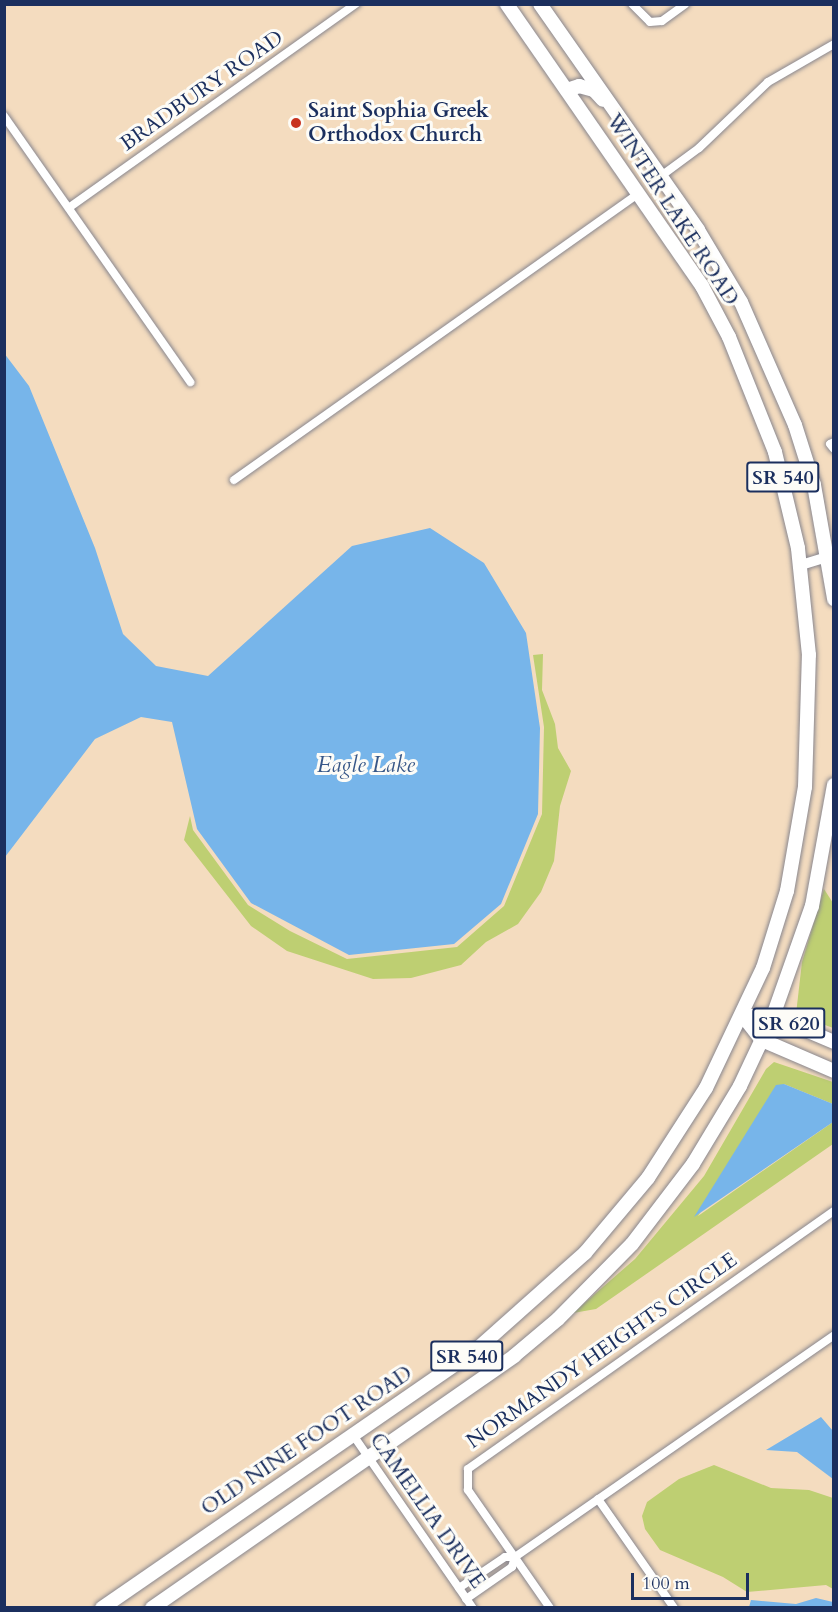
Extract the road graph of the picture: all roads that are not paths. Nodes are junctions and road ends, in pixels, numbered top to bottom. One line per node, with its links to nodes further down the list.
1 (356, 4): 12 (street, BRADBURY ROAD)
2 (507, 4): 7 (main road, WINTER LAKE ROAD / SR 540)
3 (632, 4): 4 (street)
4 (685, 4)
5 (539, 6): 9 (main road, WINTER LAKE ROAD / SR 540)
6 (834, 44): 10 (street)
7 (567, 90): 9 (main road); 11 (main road, WINTER LAKE ROAD / SR 540)
8 (4, 116): 12 (street)
9 (642, 148): 10 (main road, WINTER LAKE ROAD / SR 540)
10 (661, 176): 15 (main road, WINTER LAKE ROAD / SR 540)
11 (639, 193): 14 (street); 16 (main road, WINTER LAKE ROAD / SR 540)
12 (70, 207): 13 (street)
13 (190, 382)
14 (234, 480)
15 (831, 556): 16 (street); 17 (main road, WINTER LAKE ROAD / SR 540)
16 (801, 565): 19 (main road, WINTER LAKE ROAD / SR 540)
17 (834, 599)
18 (834, 785): 20 (main road, SR 540)
19 (743, 1016): 20 (main road, SR 620); 21 (main road, SR 620); 26 (main road, OLD NINE FOOT ROAD / SR 540)
20 (773, 1016): 21 (main road, SR 540); 22 (main road, SR 620)
21 (762, 1040): 23 (main road, SR 620); 27 (main road, SR 540)
22 (834, 1042)
23 (834, 1071)
24 (834, 1211): 29 (street, NORMANDY HEIGHTS CIRCLE)
25 (834, 1335): 28 (street)
26 (353, 1435): 27 (street, CAMELLIA DRIVE); 32 (main road, OLD NINE FOOT ROAD / SR 540)
27 (367, 1458): 30 (street, CAMELLIA DRIVE); 33 (main road, SR 540)
28 (598, 1499): 29 (street); 36 (street)
29 (515, 1557): 30 (street); 31 (street); 35 (street, NORMANDY HEIGHTS CIRCLE)
30 (459, 1588): 31 (street, CAMELLIA DRIVE)
31 (466, 1599): 34 (street, CAMELLIA DRIVE)
32 (102, 1608)
33 (152, 1608)
34 (473, 1608)
35 (550, 1608)
36 (674, 1608)

